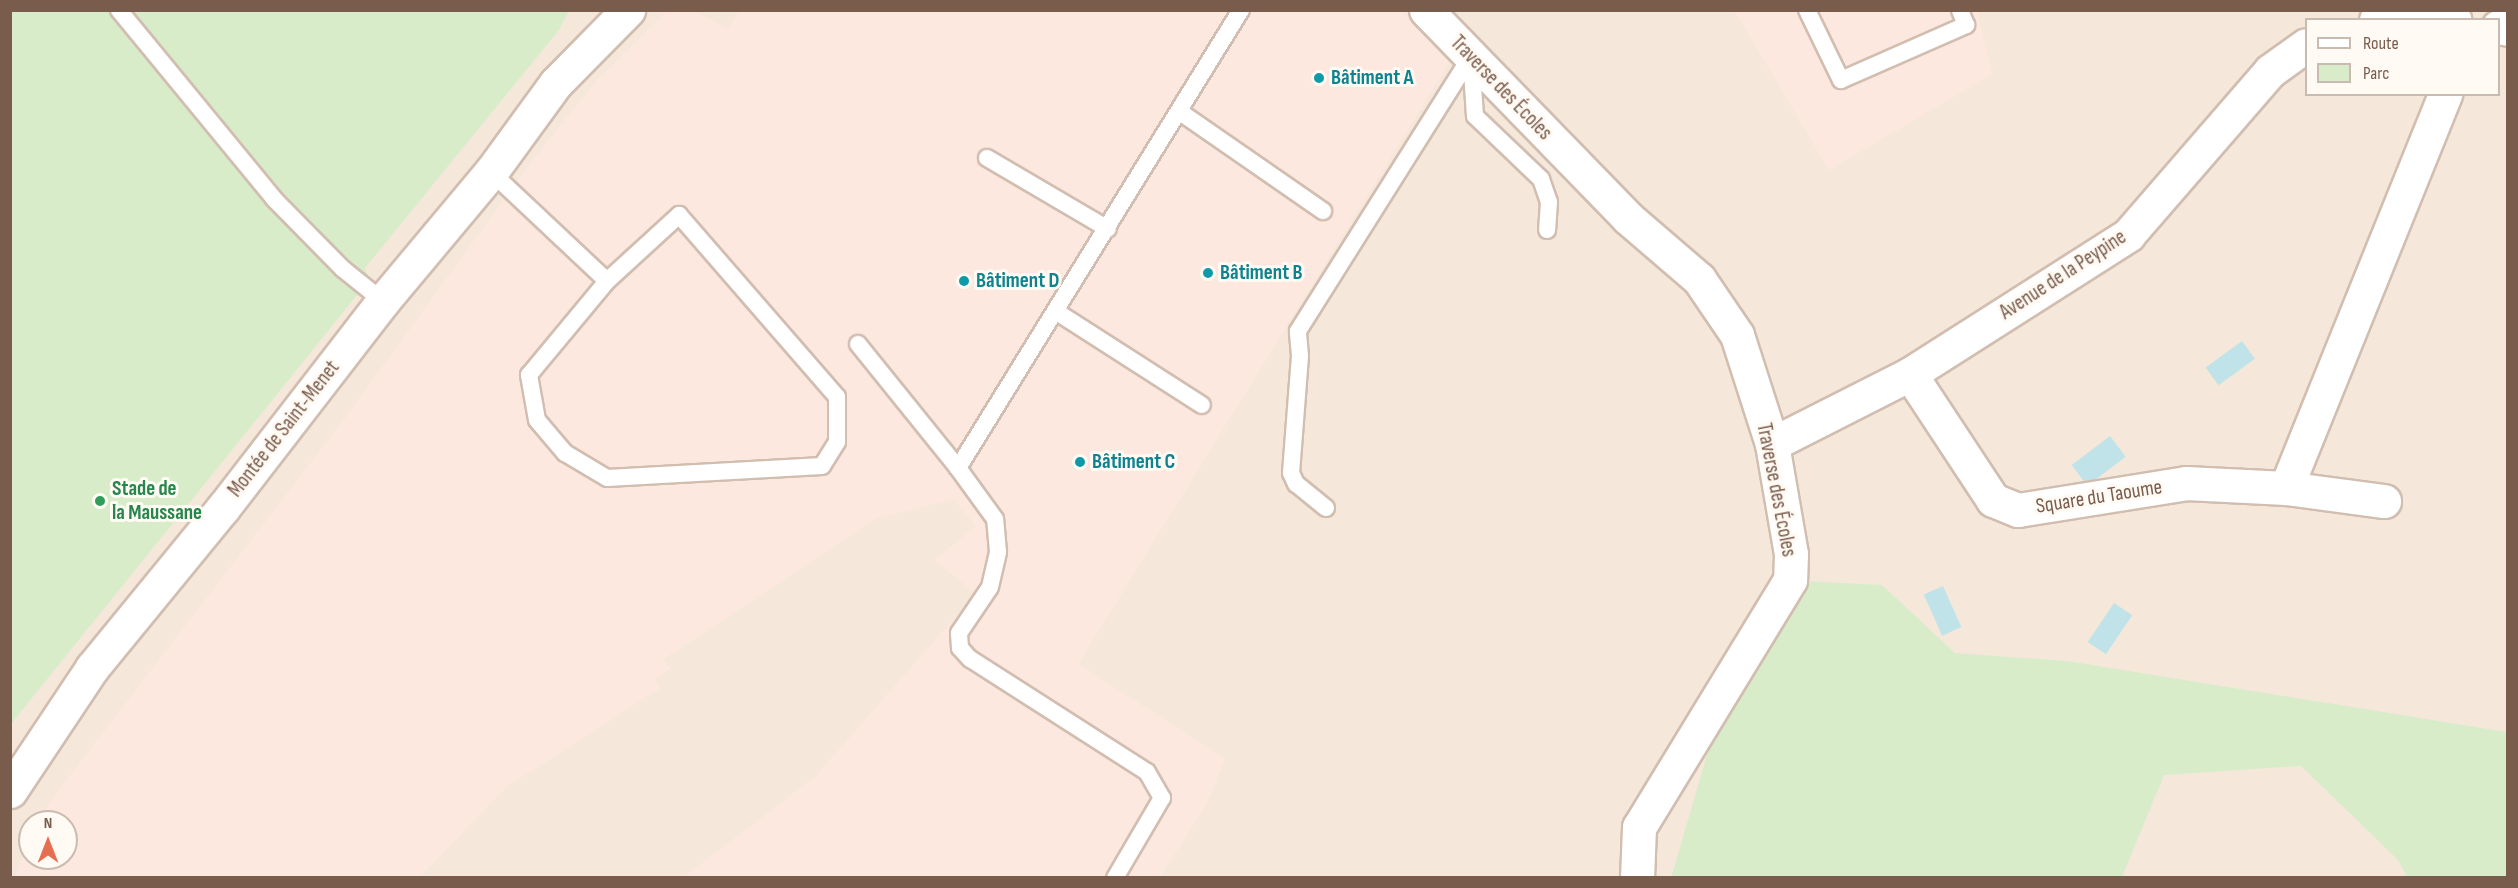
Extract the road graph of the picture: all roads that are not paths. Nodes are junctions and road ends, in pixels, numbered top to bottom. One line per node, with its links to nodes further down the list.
1 (119, 10): 21 (lane)
2 (600, 10): 12 (street, Montée de Saint-Menet)
3 (628, 10): 12 (street, Montée de Saint-Menet)
4 (1426, 10): 11 (street, Traverse des Écoles)
5 (1807, 10): 6 (lane)
6 (1960, 10)
7 (1241, 11): 14 (lane)
8 (2387, 18): 9 (street)
9 (2443, 18)
10 (2305, 46): 24 (street, Avenue de la Peypine)
11 (1471, 56): 19 (lane); 26 (street, Traverse des Écoles); 30 (lane)
12 (566, 72): 16 (street, Montée de Saint-Menet)
13 (2444, 96): 28 (street)
14 (1180, 112): 17 (lane); 18 (lane)
15 (987, 158): 18 (lane)
16 (491, 172): 20 (lane); 21 (street, Montée de Saint-Menet)
17 (1323, 211)
18 (1108, 229): 22 (lane)
19 (1547, 230)
20 (607, 281): 20 (lane)
21 (382, 301): 31 (street, Montée de Saint-Menet)
22 (1057, 312): 25 (lane); 27 (lane)
23 (858, 344): 27 (lane)
24 (1910, 374): 26 (street, Avenue de la Peypine); 28 (street, Square du Taoume)
25 (1202, 405)
26 (1772, 444): 33 (street, Traverse des Écoles)
27 (958, 468): 32 (lane)
28 (2286, 488): 29 (street, Square du Taoume)
29 (2384, 501)
30 (1326, 508)
31 (10, 791)
32 (1115, 878)
33 (1637, 878)

